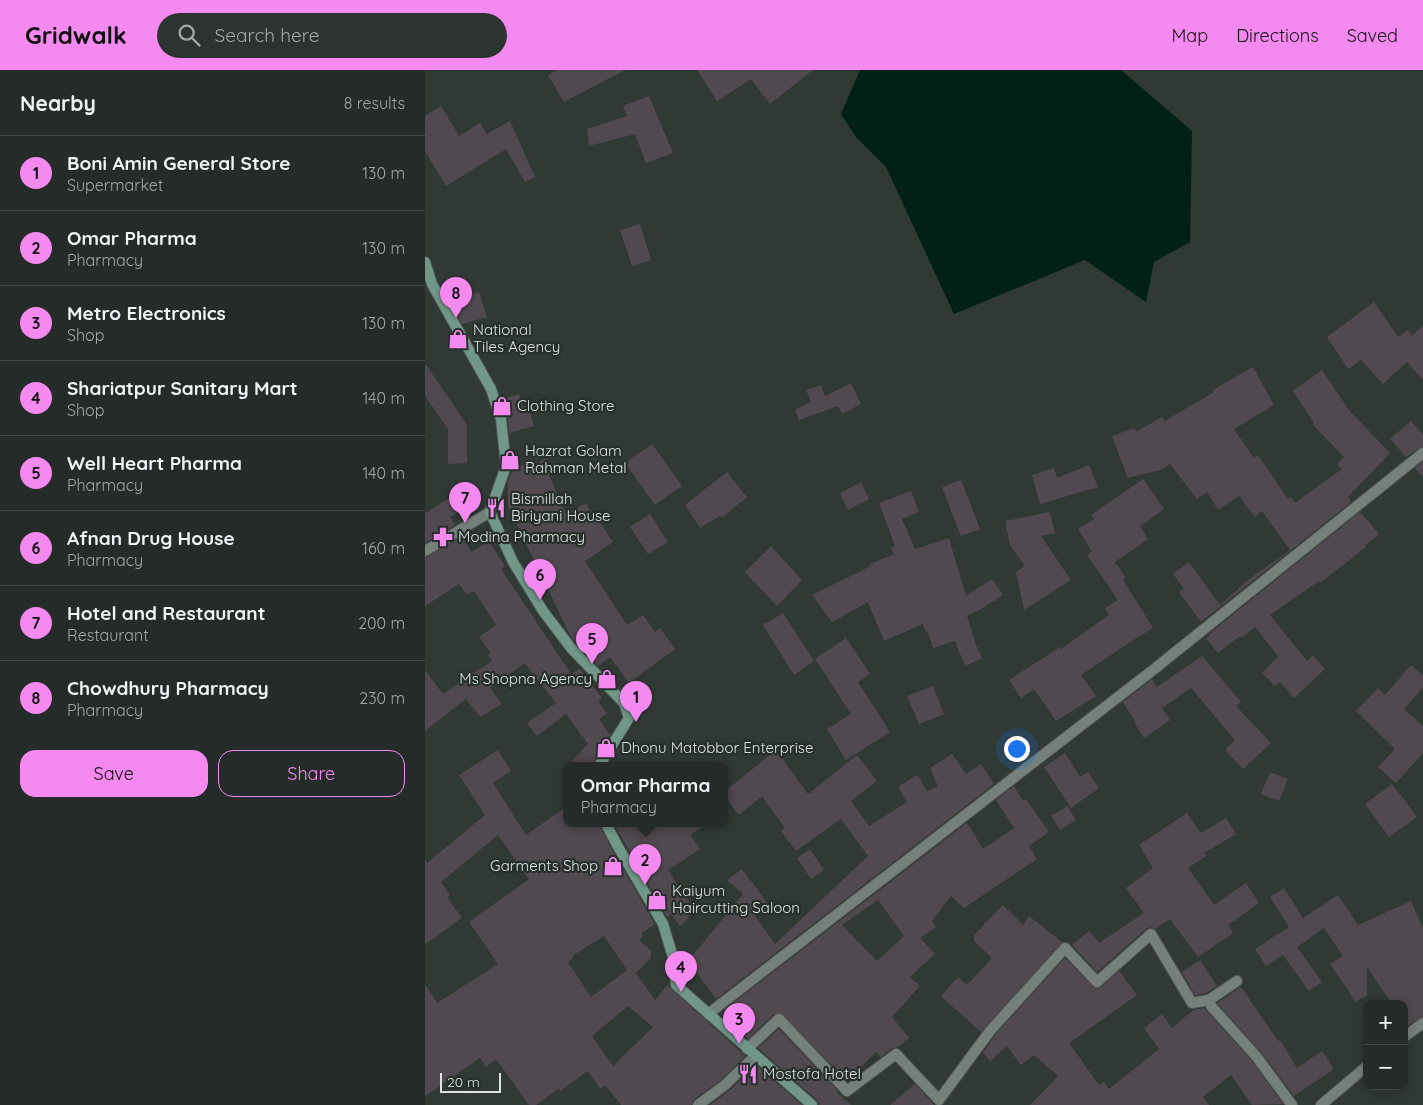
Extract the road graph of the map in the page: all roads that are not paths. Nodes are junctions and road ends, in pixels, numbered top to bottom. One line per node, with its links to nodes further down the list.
1 (425, 262): 3 (street)
2 (1423, 453): 9 (street)
3 (490, 512): 4 (street); 5 (street)
4 (425, 551)
5 (602, 762)
6 (608, 827): 9 (street)
7 (1237, 981): 8 (street)
8 (1209, 1000): 12 (street); 17 (street)
9 (707, 1014): 12 (street)
10 (1423, 1023): 11 (street)
11 (1408, 1034)
12 (747, 1048): 13 (street)
13 (755, 1056): 15 (street); 16 (street)
14 (1363, 1069): 18 (street)
15 (698, 1105)
16 (811, 1105)
17 (1292, 1105)
18 (1321, 1105)

